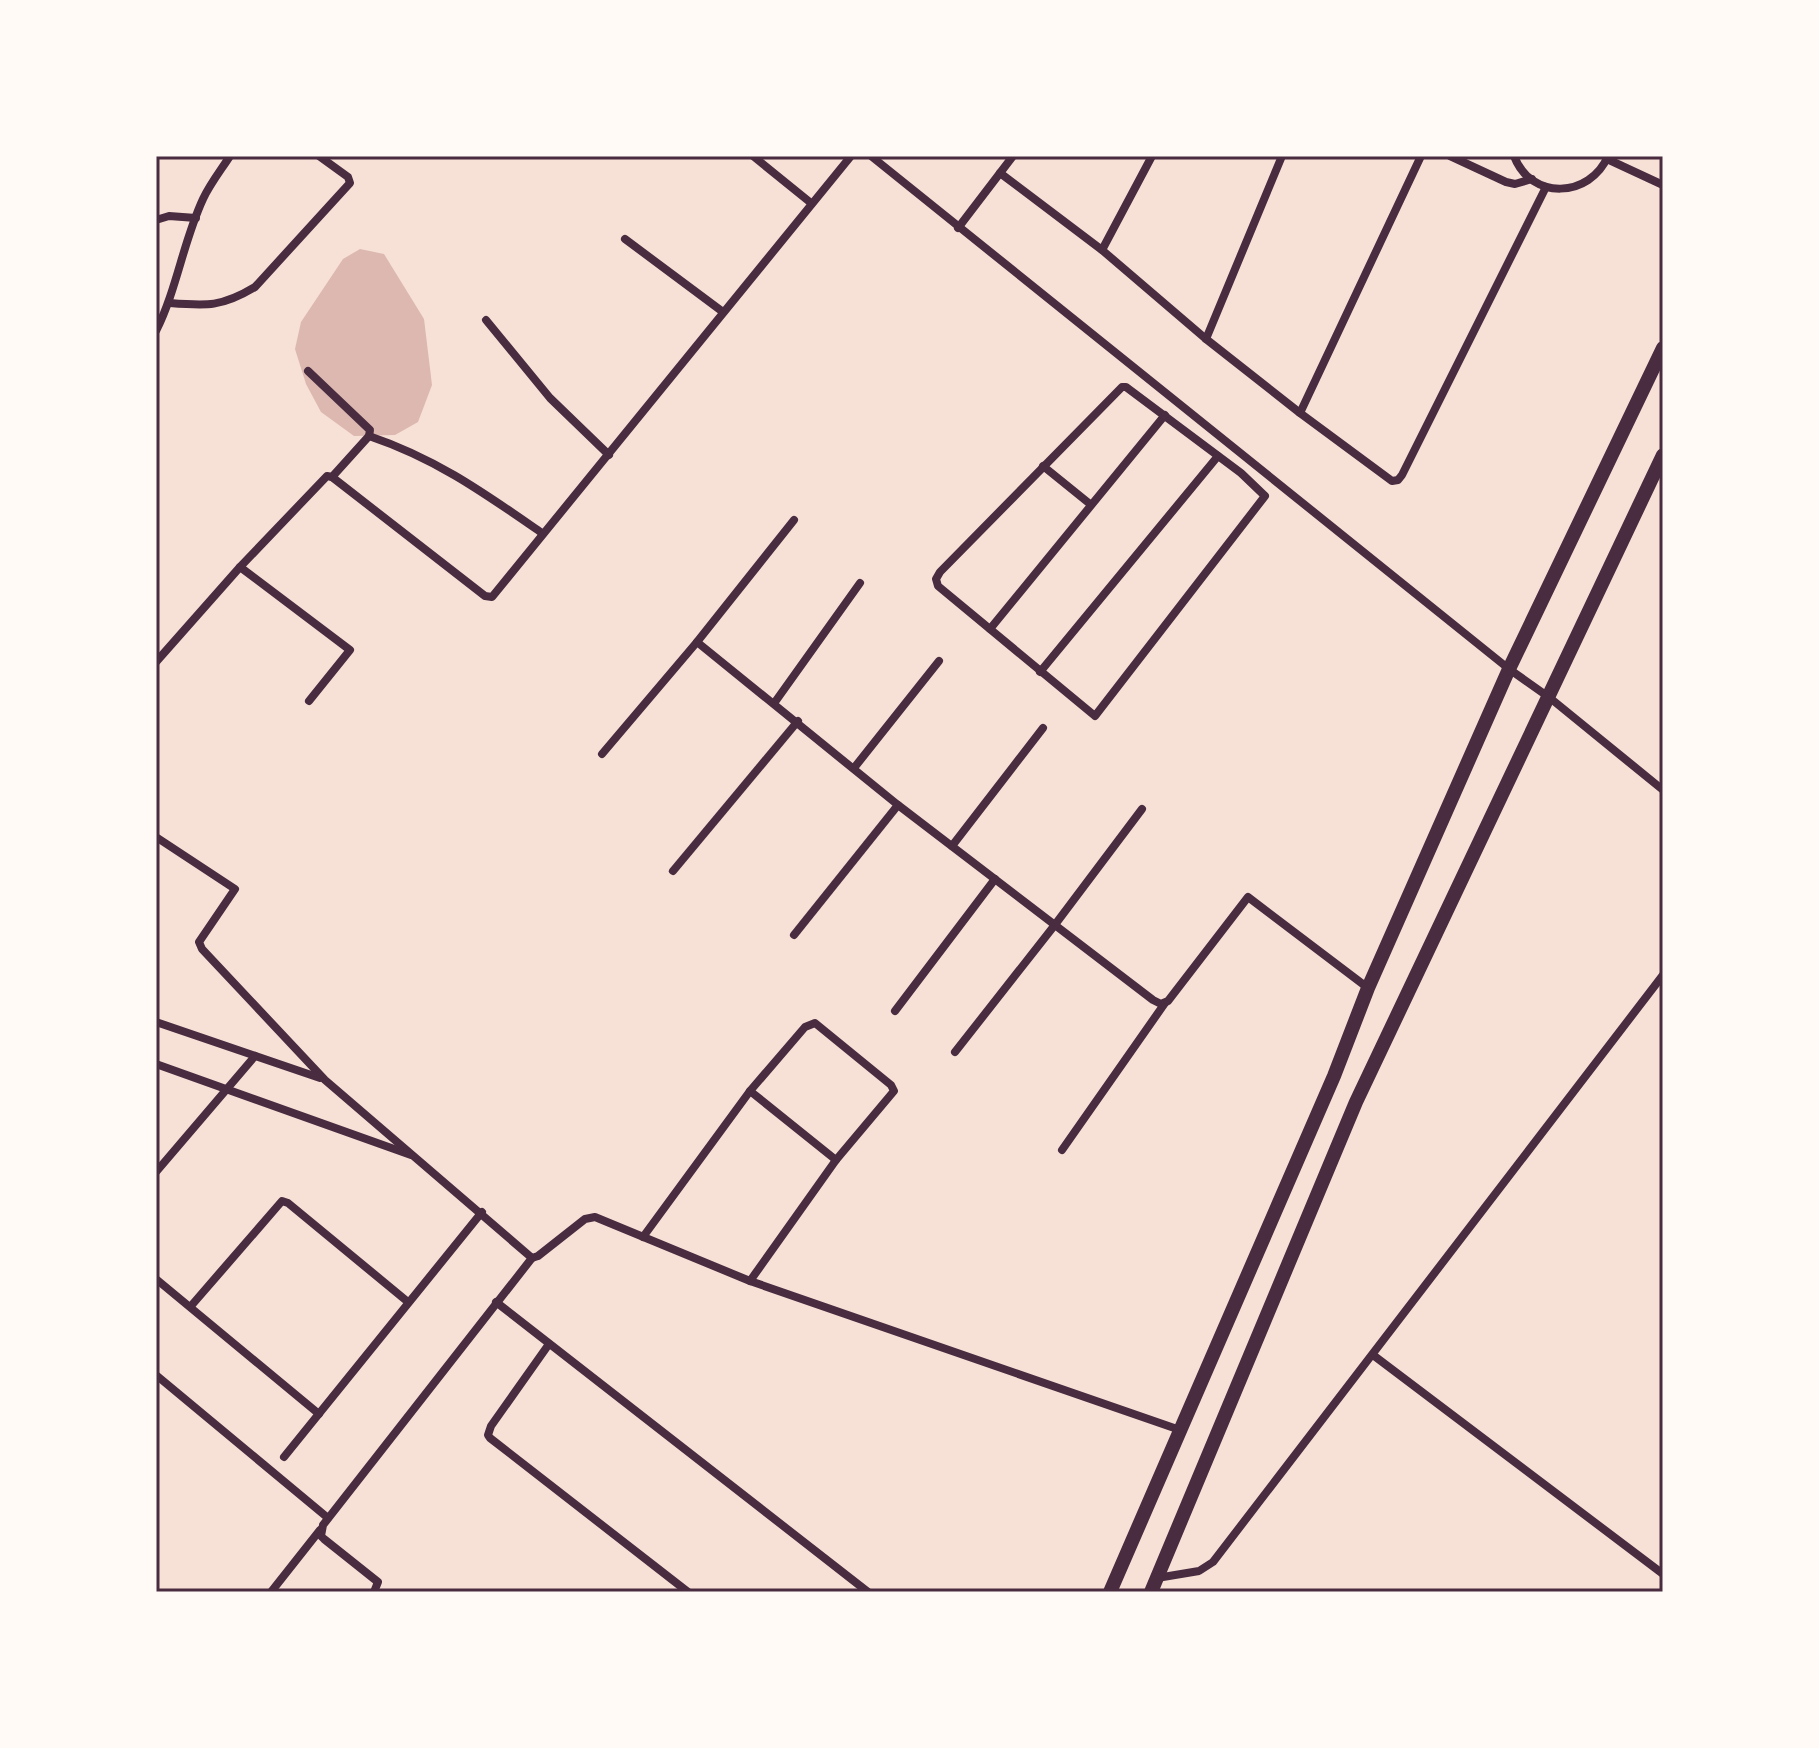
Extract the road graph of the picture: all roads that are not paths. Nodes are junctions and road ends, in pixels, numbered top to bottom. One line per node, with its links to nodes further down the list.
1 (230, 156): 18 (street)
2 (319, 156): 23 (street)
3 (753, 156): 17 (street)
4 (851, 156): 17 (street)
5 (871, 156): 20 (street)
6 (1013, 156): 13 (street)
7 (1152, 156): 22 (street)
8 (1282, 156): 27 (street)
9 (1421, 156): 30 (street)
10 (1450, 156): 14 (street)
11 (1514, 156): 14 (street)
12 (1608, 157): 15 (street); 16 (street)
13 (1000, 173): 20 (street); 22 (street)
14 (1532, 179): 16 (street)
15 (1663, 185)
16 (1546, 187): 30 (street)
17 (811, 203): 24 (street)
18 (196, 218): 19 (street); 23 (street)
19 (156, 220)
20 (958, 228): 36 (street)
21 (625, 239): 24 (street)
22 (1102, 250): 27 (street)
23 (170, 303): 26 (street)
24 (723, 312): 33 (street)
25 (486, 320): 33 (street)
26 (156, 331)
27 (1206, 339): 30 (street)
28 (1663, 348): 49 (main road)
29 (308, 371): 32 (street)
30 (1300, 413)
31 (1165, 415): 35 (street); 37 (street); 40 (street)
32 (369, 436): 39 (street); 42 (street)
33 (609, 455): 42 (street)
34 (1663, 455): 51 (main road)
35 (1218, 456): 38 (street); 50 (street)
36 (1252, 462): 38 (street); 49 (street)
37 (1043, 466): 40 (street); 45 (street)
38 (1241, 473): 50 (street)
39 (332, 477): 42 (street); 43 (street)
40 (1090, 504): 45 (street)
41 (794, 520): 46 (street)
42 (542, 533)
43 (240, 567): 48 (street); 52 (street)
44 (860, 583): 53 (street)
45 (990, 629): 50 (street)
46 (697, 642): 53 (street); 56 (street)
47 (939, 661): 57 (street)
48 (156, 662)
49 (1509, 669): 51 (street); 68 (main road)
50 (1040, 672)
51 (1550, 698): 58 (street); 99 (main road)
52 (309, 701)
53 (775, 702): 54 (street)
54 (798, 721): 57 (street); 63 (street)
55 (1043, 728): 62 (street)
56 (602, 754)
57 (854, 768): 59 (street)
58 (1663, 790)
59 (898, 805): 62 (street); 66 (street)
60 (1142, 809): 65 (street)
61 (156, 837): 75 (street)
62 (952, 846): 64 (street)
63 (673, 871)
64 (995, 879): 65 (street); 70 (street)
65 (1054, 926): 69 (street); 72 (street)
66 (794, 935)
67 (1663, 975): 91 (street)
68 (1368, 988): 69 (street); 94 (main road)
69 (1165, 1003): 78 (street)
70 (895, 1011)
71 (156, 1022): 73 (street)
72 (955, 1052)
73 (255, 1056): 75 (street); 76 (street)
74 (156, 1064): 76 (street)
75 (325, 1080): 79 (street)
76 (226, 1089): 79 (street); 81 (street)
77 (750, 1091): 80 (street); 80 (street); 83 (street)
78 (1062, 1150)
79 (419, 1158): 82 (street)
80 (836, 1160): 86 (street)
81 (156, 1172)
82 (482, 1212): 84 (street); 87 (street)
83 (643, 1237): 84 (street); 86 (street)
84 (532, 1258): 88 (street)
85 (156, 1279): 89 (street)
86 (750, 1281): 94 (street)
87 (408, 1302): 89 (street); 93 (street)
88 (496, 1302): 90 (street); 96 (street)
89 (191, 1306): 93 (street)
90 (549, 1344): 102 (street); 103 (street)
91 (1373, 1355): 98 (street); 99 (street)
92 (156, 1375): 96 (street)
93 (319, 1414): 95 (street)
94 (1180, 1430): 104 (main road)
95 (284, 1457)
96 (328, 1518): 97 (street)
97 (321, 1529): 100 (street); 101 (street)
98 (1663, 1574)
99 (1153, 1585)
100 (271, 1592)
101 (374, 1592)
102 (688, 1592)
103 (868, 1592)
104 (1110, 1592)

